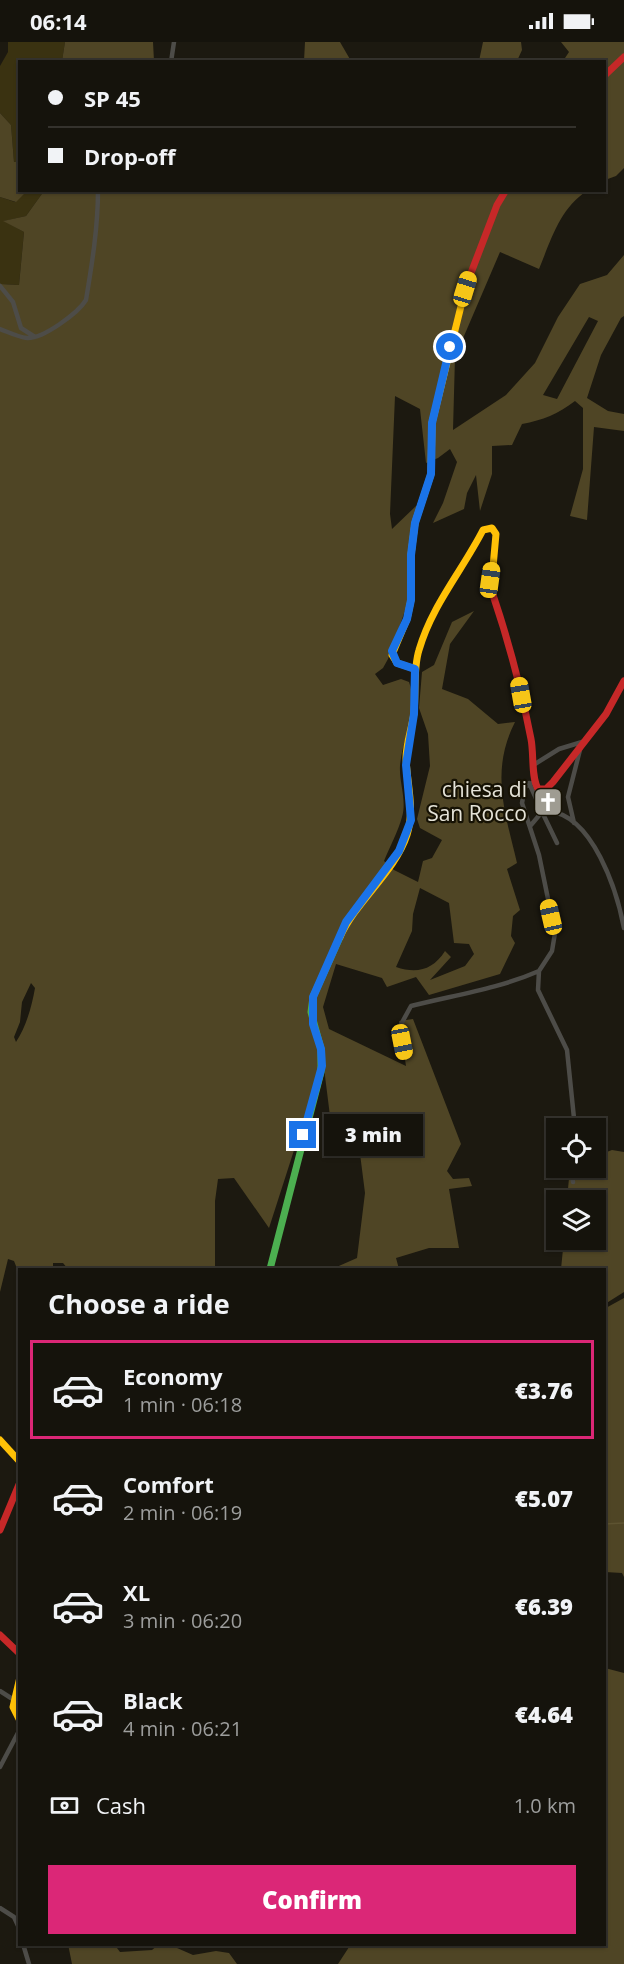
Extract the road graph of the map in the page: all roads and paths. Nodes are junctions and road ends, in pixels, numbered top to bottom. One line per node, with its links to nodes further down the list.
1 (174, 42): 3 (street)
2 (624, 57): 4 (street)
3 (171, 60)
4 (606, 74)
5 (98, 192): 9 (street)
6 (505, 192): 10 (street)
7 (0, 286): 9 (street)
8 (0, 329): 9 (street)
9 (34, 336)
10 (415, 669): 13 (street); 25 (street)
11 (624, 681): 12 (street)
12 (582, 742): 13 (street); 14 (street); 16 (street)
13 (535, 764): 14 (street)
14 (532, 782): 15 (street); 17 (street)
15 (543, 814): 16 (street); 17 (street); 18 (street)
16 (574, 823): 19 (street)
17 (531, 825): 20 (street)
18 (557, 843)
19 (624, 928)
20 (539, 971): 21 (street); 22 (street)
21 (404, 1056)
22 (574, 1118)
23 (572, 1178): 24 (street)
24 (573, 1182)
25 (270, 1268)
26 (0, 1440): 27 (street)
27 (18, 1460)
28 (18, 1487): 29 (street)
29 (0, 1530)
30 (0, 1635): 31 (street)
31 (18, 1652)
32 (18, 1685): 34 (street)
33 (0, 1691): 34 (street)
34 (14, 1700): 35 (street)
35 (18, 1718)
36 (18, 1733): 37 (street)
37 (0, 1767)
38 (0, 1908): 39 (street)
39 (18, 1926)
40 (24, 1946): 41 (street)
41 (29, 1964)

